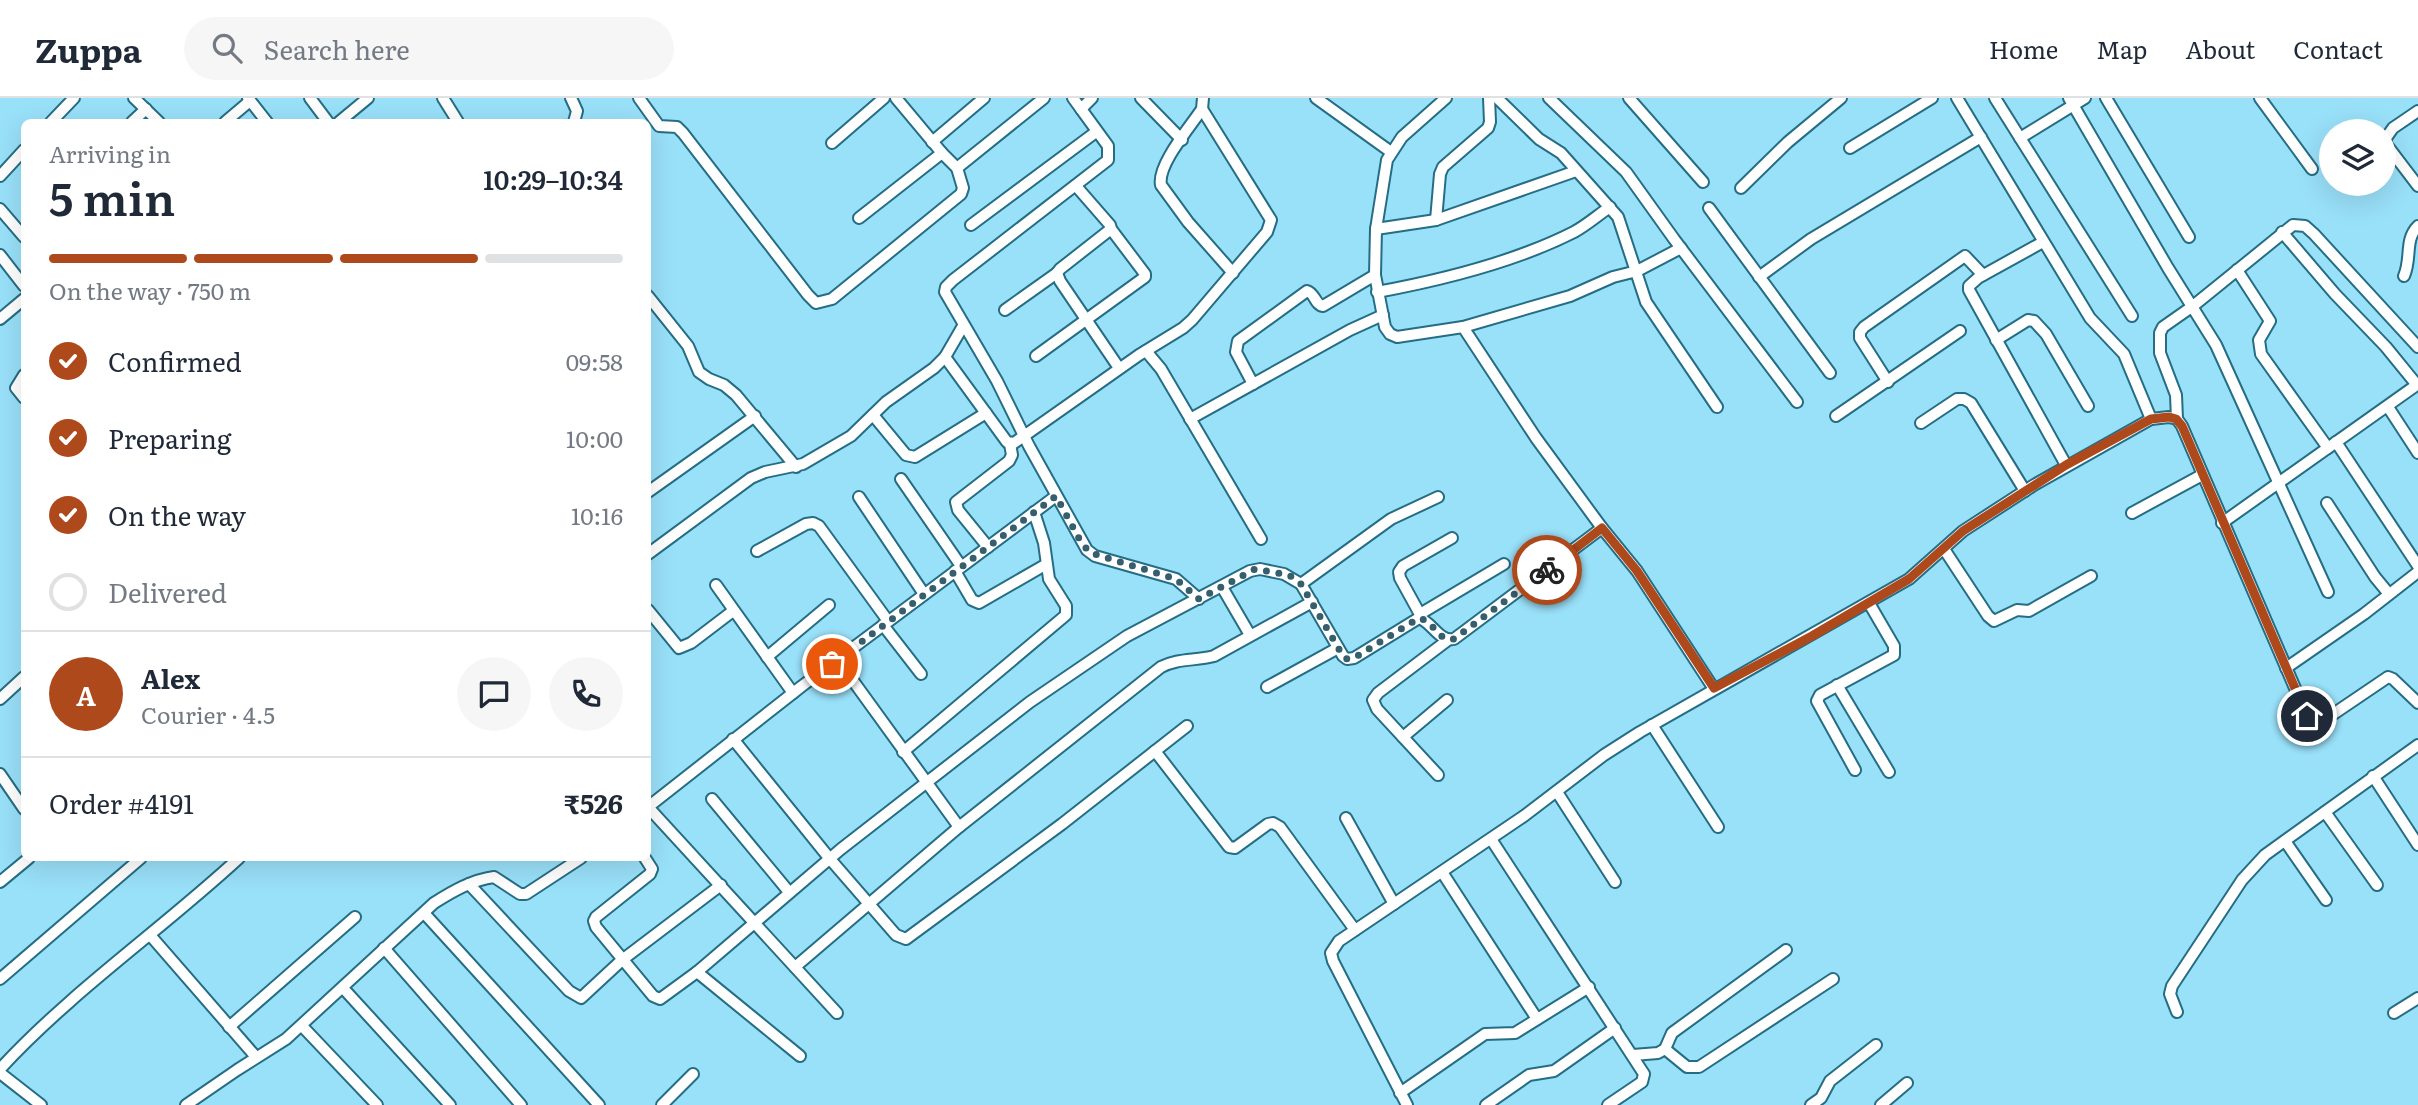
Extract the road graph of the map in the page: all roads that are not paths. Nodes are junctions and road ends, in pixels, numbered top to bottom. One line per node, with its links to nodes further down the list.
1 (74, 98): 34 (street)
2 (134, 98): 31 (street)
3 (368, 98): 40 (street)
4 (443, 98): 41 (street)
5 (571, 98): 42 (street)
6 (639, 98): 53 (street)
7 (884, 98): 48 (street)
8 (896, 98): 47 (street)
9 (984, 98): 47 (street)
10 (1044, 98): 53 (street)
11 (1073, 98): 32 (street)
12 (1092, 98): 32 (street)
13 (1141, 98): 46 (street)
14 (1316, 98): 50 (street)
15 (1446, 98): 50 (street)
16 (1489, 98): 65 (street)
17 (1497, 98): 55 (street)
18 (1549, 98): 74 (street)
19 (1629, 98): 57 (street)
20 (1841, 98): 60 (street)
21 (1932, 98): 49 (street)
22 (1957, 98): 44 (street)
23 (1995, 98): 45 (street)
24 (2085, 98): 29 (street)
25 (2106, 98): 72 (street)
26 (2260, 98): 54 (street)
27 (249, 100): 37 (street); 38 (street)
28 (315, 100): 39 (street)
29 (2071, 102): 45 (street); 88 (street)
30 (1203, 104): 46 (street); 79 (street)
31 (146, 109): 35 (street); 36 (street)
32 (1081, 109): 43 (street)
33 (2418, 111): 59 (street)
34 (54, 119)
35 (135, 119)
36 (156, 119)
37 (228, 119)
38 (265, 119)
39 (326, 119)
40 (343, 119)
41 (456, 119)
42 (575, 119)
43 (1096, 132): 58 (street); 66 (street)
44 (1980, 136): 73 (street); 83 (street)
45 (2020, 138): 91 (street)
46 (1182, 140): 79 (street)
47 (932, 142): 52 (street)
48 (832, 143)
49 (1850, 148)
50 (1391, 152): 69 (street)
51 (21, 153): 56 (street)
52 (942, 153): 53 (street); 64 (street)
53 (957, 168)
54 (2312, 169)
55 (1576, 171): 61 (street); 65 (street)
56 (0, 176)
57 (1703, 182)
58 (1076, 186): 68 (street); 94 (street)
59 (2418, 186)
60 (1741, 188)
61 (1610, 207): 77 (street); 85 (street)
62 (1709, 208): 83 (street)
63 (0, 209): 70 (street)
64 (859, 218)
65 (1436, 220): 69 (street)
66 (971, 225)
67 (2418, 226): 82 (street)
68 (1111, 229): 78 (street); 93 (street)
69 (1376, 229): 80 (street)
70 (21, 230)
71 (2283, 232): 76 (street); 98 (street); 107 (street)
72 (2189, 237)
73 (2043, 242): 81 (street); 118 (street)
74 (1681, 248): 77 (street); 109 (street)
75 (0, 255): 84 (street)
76 (2237, 270): 88 (street); 123 (street)
77 (1637, 271): 95 (street); 111 (street)
78 (1058, 273): 89 (street); 93 (street)
79 (1233, 273): 99 (street)
80 (1375, 275): 85 (street); 106 (street)
81 (1983, 275): 97 (street); 105 (street)
82 (2404, 276)
83 (1759, 277): 103 (street)
84 (21, 282)
85 (1377, 292): 90 (street)
86 (651, 300): 116 (street)
87 (21, 302): 92 (street)
88 (2193, 306): 119 (street); 129 (street)
89 (1005, 310)
90 (1382, 315): 95 (street); 106 (street)
91 (2132, 316)
92 (0, 319)
93 (1087, 321): 100 (street); 102 (street)
94 (963, 326): 101 (street); 121 (street)
95 (1463, 327): 139 (street)
96 (1960, 331): 105 (street)
97 (1996, 340): 110 (street); 125 (street)
98 (2418, 347)
99 (1146, 351): 102 (street); 117 (street)
100 (1036, 356)
101 (945, 357): 113 (street); 114 (street)
102 (1119, 369): 121 (street)
103 (1830, 373)
104 (21, 380): 108 (street)
105 (1888, 382): 115 (street)
106 (1253, 384): 117 (street)
107 (2417, 385): 112 (street)
108 (21, 394)
109 (1797, 402)
110 (2088, 406)
111 (1717, 407)
112 (2388, 407): 123 (street); 124 (street)
113 (986, 413): 114 (street); 122 (street)
114 (873, 415): 126 (street)
115 (1836, 415)
116 (755, 416): 126 (street); 130 (street)
117 (1190, 419): 141 (street)
118 (2151, 419): 119 (street); 125 (street)
119 (2176, 419): 127 (street)
120 (1921, 423): 131 (street)
121 (1024, 436): 122 (street); 132 (street)
122 (1010, 444): 142 (street)
123 (2332, 445): 129 (street); 148 (street)
124 (2418, 453)
125 (2066, 465): 131 (street)
126 (796, 467): 145 (street)
127 (2202, 475): 137 (street); 138 (street)
128 (901, 480): 149 (street)
129 (2277, 483): 138 (street); 155 (street)
130 (651, 490)
131 (2025, 491): 143 (street)
132 (1056, 496): 136 (street); 158 (street)
133 (859, 497): 156 (street)
134 (1438, 497): 152 (street)
135 (2327, 503): 157 (street)
136 (1034, 512): 142 (street); 147 (street)
137 (2132, 513)
138 (2222, 523): 171 (street)
139 (1602, 528): 167 (street); 176 (street)
140 (1452, 538): 164 (street)
141 (1261, 539)
142 (988, 547): 149 (street)
143 (1944, 549): 151 (street); 160 (street)
144 (757, 551): 165 (street)
145 (651, 552)
146 (1504, 564): 164 (street)
147 (1045, 565): 149 (street); 187 (street)
148 (2418, 566)
149 (958, 569): 156 (street)
150 (2418, 572): 157 (street)
151 (2091, 576)
152 (1301, 584): 154 (street); 159 (street)
153 (716, 585): 162 (street)
154 (1222, 587): 158 (street); 166 (street)
155 (2328, 592)
156 (924, 594): 165 (street)
157 (2389, 594): 171 (street)
158 (1199, 599): 193 (street)
159 (1312, 603): 166 (street); 168 (street)
160 (1869, 603): 174 (street); 176 (street)
161 (829, 605): 169 (street)
162 (733, 611): 163 (street); 169 (street)
163 (651, 614)
164 (1421, 616): 167 (street); 168 (street)
165 (885, 623): 170 (street); 172 (street)
166 (1250, 635): 201 (street)
167 (1448, 640): 183 (street)
168 (1338, 648): 175 (street)
169 (767, 657): 177 (street)
170 (838, 660): 177 (street); 187 (street)
171 (2286, 668): 180 (street)
172 (922, 674)
173 (21, 680): 178 (street)
174 (1837, 685): 188 (street); 189 (street)
175 (1266, 687)
176 (1714, 688): 181 (street)
177 (793, 693): 184 (street)
178 (0, 699)
179 (1447, 700): 183 (street)
180 (2418, 703)
181 (1652, 725): 194 (street); 202 (street)
182 (1187, 726): 186 (street)
183 (1403, 737): 191 (street)
184 (733, 739): 197 (street); 206 (street)
185 (2418, 745): 192 (street)
186 (1155, 751): 220 (street); 225 (street)
187 (903, 752): 193 (street)
188 (1855, 770)
189 (1889, 772)
190 (0, 774): 196 (street)
191 (1438, 775)
192 (2373, 776): 199 (street); 205 (street)
193 (925, 783): 201 (street); 206 (street)
194 (1557, 792): 203 (street); 214 (street)
195 (712, 799): 218 (street)
196 (21, 804)
197 (651, 805)
198 (651, 810): 216 (street)
199 (2325, 811): 204 (street); 217 (street)
200 (1346, 818): 221 (street)
201 (959, 827): 220 (street)
202 (1718, 827)
203 (1491, 839): 212 (street); 234 (street)
204 (2285, 841): 219 (street); 237 (street)
205 (2418, 845)
206 (830, 859): 218 (street); 220 (street)
207 (25, 861): 213 (street)
208 (138, 861): 232 (street)
209 (236, 861): 226 (street)
210 (576, 861): 215 (street)
211 (647, 861): 229 (street)
212 (1442, 872): 221 (street); 240 (street)
213 (0, 882)
214 (1615, 882)
215 (468, 884): 222 (street); 229 (street)
216 (721, 884): 224 (street); 229 (street)
217 (2377, 885)
218 (789, 892): 224 (street)
219 (2326, 900)
220 (868, 903): 230 (street)
221 (1394, 904): 225 (street)
222 (424, 914): 227 (street); 258 (street)
223 (355, 917): 242 (street)
224 (754, 922): 230 (street); 231 (street)
225 (1355, 930): 252 (street)
226 (150, 935): 242 (street); 249 (street)
227 (384, 948): 235 (street); 257 (street)
228 (1786, 950): 245 (street)
229 (622, 960): 231 (street)
230 (796, 967): 238 (street)
231 (697, 972): 247 (street)
232 (0, 979)
233 (1833, 979): 245 (street)
234 (1589, 987): 240 (street); 243 (street)
235 (343, 988): 241 (street); 256 (street)
236 (2418, 998): 239 (street)
237 (2176, 1012)
238 (838, 1013)
239 (2394, 1013)
240 (1537, 1019): 252 (street)
241 (302, 1026): 248 (street); 255 (street)
242 (229, 1027): 248 (street)
243 (1615, 1028): 246 (street); 261 (street)
244 (1876, 1045): 263 (street)
245 (1665, 1049): 246 (street)
246 (1633, 1055): 262 (street)
247 (800, 1056)
248 (257, 1057): 254 (street)
249 (0, 1071): 253 (street)
250 (694, 1074): 259 (street)
251 (1907, 1083): 264 (street)
252 (1400, 1093): 260 (street)
253 (41, 1105)
254 (186, 1105)
255 (377, 1105)
256 (450, 1105)
257 (521, 1105)
258 (599, 1105)
259 (662, 1105)
260 (1407, 1105)
261 (1486, 1105)
262 (1608, 1105)
263 (1811, 1105)
264 (1881, 1105)

